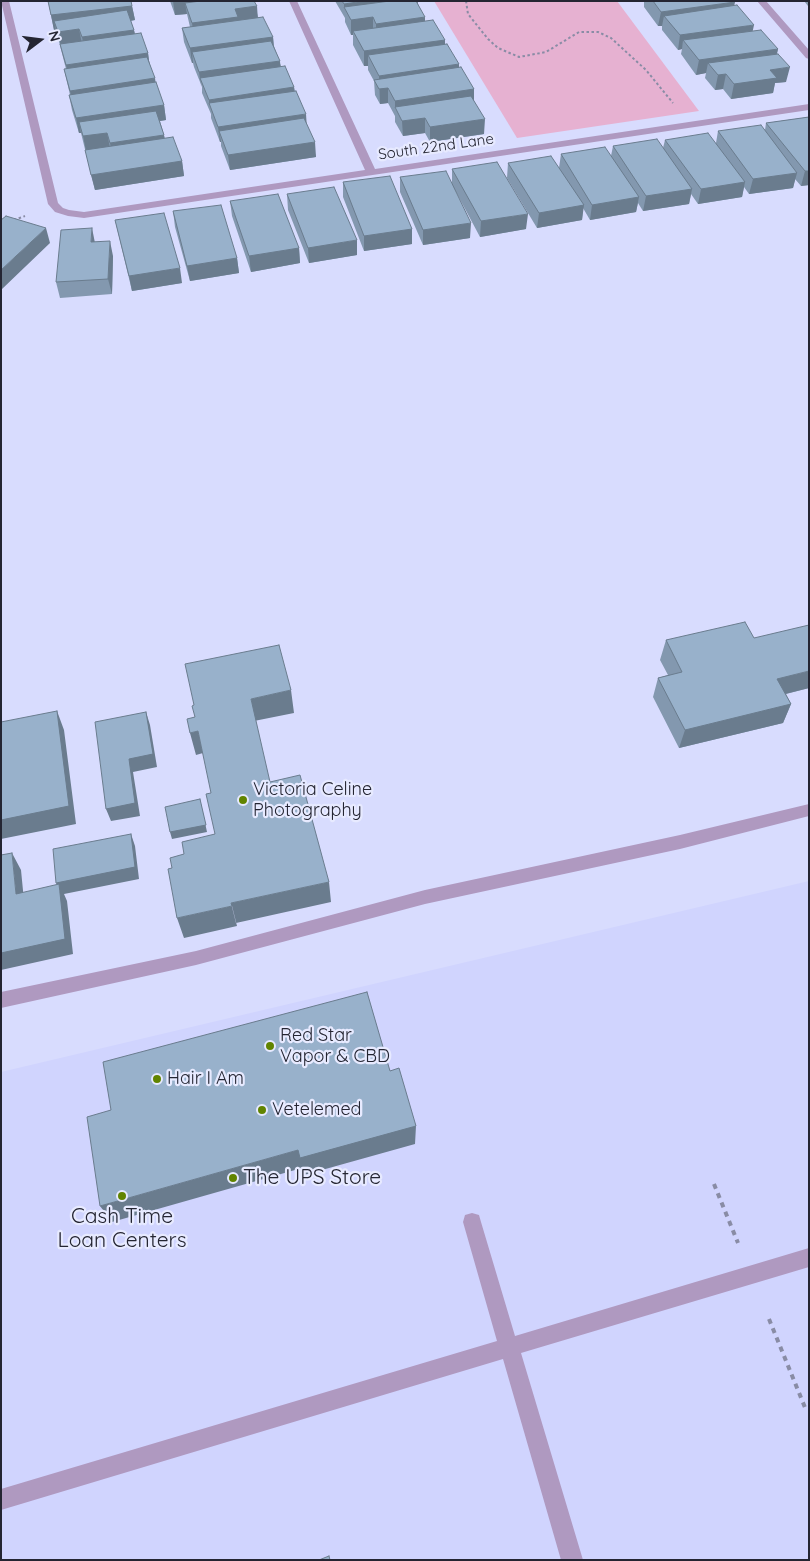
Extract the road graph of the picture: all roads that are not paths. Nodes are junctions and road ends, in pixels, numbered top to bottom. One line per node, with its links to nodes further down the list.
1 (6, 1): 6 (street, South 22nd Lane)
2 (293, 1): 6 (street)
3 (761, 1): 4 (street)
4 (809, 56)
5 (809, 107): 6 (street, South 22nd Lane)
6 (372, 172)
7 (809, 810): 8 (street)
8 (1, 1000)
9 (472, 1222): 11 (street)
10 (809, 1257): 11 (street)
11 (509, 1347): 12 (street); 13 (street)
12 (1, 1500)
13 (572, 1560)

